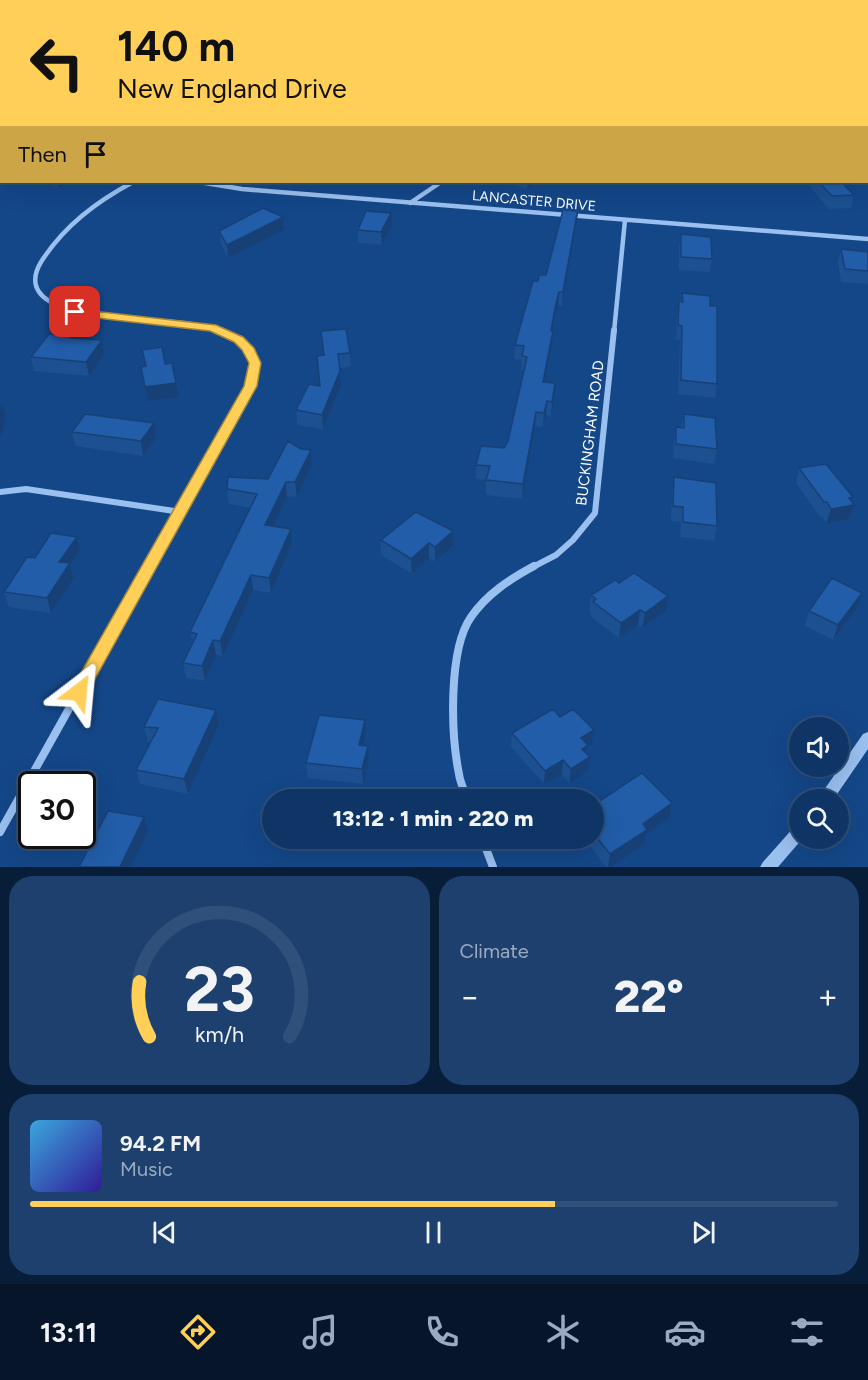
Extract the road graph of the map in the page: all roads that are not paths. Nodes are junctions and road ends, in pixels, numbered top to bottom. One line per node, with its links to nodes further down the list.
1 (132, 183): 8 (street)
2 (205, 183): 4 (street, LANCASTER DRIVE)
3 (440, 183): 4 (street)
4 (410, 203): 5 (street, LANCASTER DRIVE)
5 (625, 220): 6 (street, LANCASTER DRIVE); 10 (street, BUCKINGHAM ROAD)
6 (868, 239)
7 (0, 492): 8 (street)
8 (181, 512): 12 (street)
9 (868, 738): 11 (street)
10 (464, 789)
11 (832, 789)
12 (0, 832)
13 (789, 843): 16 (street)
14 (486, 849): 15 (street)
15 (493, 867)
16 (768, 867)

